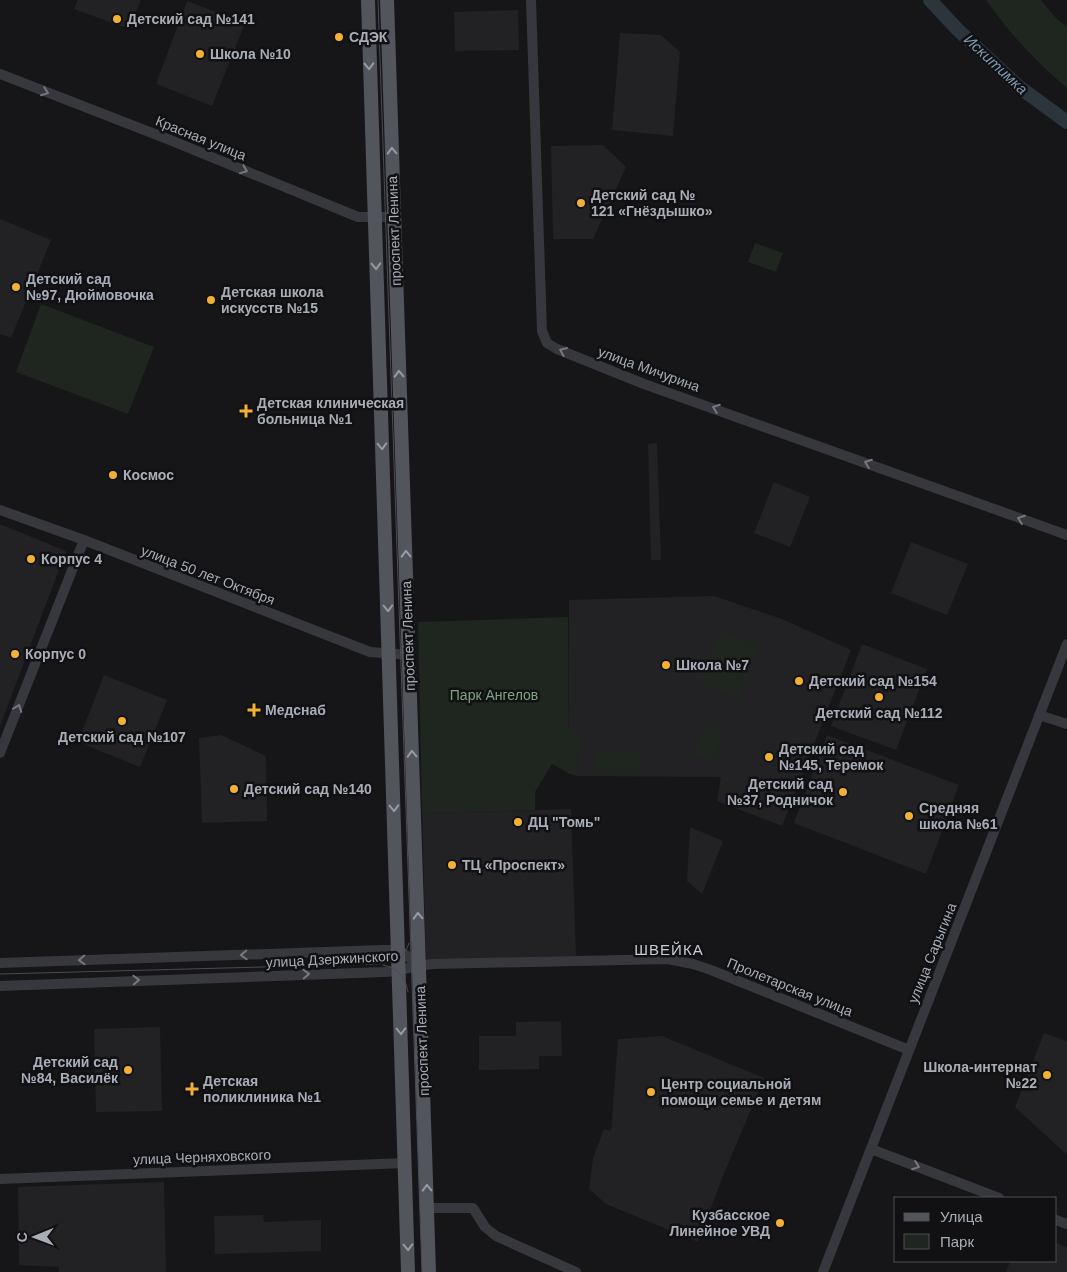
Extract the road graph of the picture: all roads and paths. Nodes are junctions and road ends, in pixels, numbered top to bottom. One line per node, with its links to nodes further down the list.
1 (368, 0): 5 (main road, проспект Ленина, one-way to 5)
2 (387, 0): 6 (main road, проспект Ленина, one-way to 2)
3 (531, 0): 8 (street, улица Мичурина, one-way to 3)
4 (0, 74): 5 (street, Красная улица, one-way to 5)
5 (374, 217): 6 (street, Красная улица); 11 (main road, проспект Ленина, one-way to 11)
6 (394, 217): 12 (main road, проспект Ленина, one-way to 6)
7 (0, 510): 9 (street, улица 50 лет Октября)
8 (1067, 535)
9 (84, 540): 11 (street, улица 50 лет Октября); 15 (street, one-way to 9)
10 (1067, 644): 13 (street, улица Сарыгина)
11 (390, 654): 12 (street, улица 50 лет Октября); 16 (main road, проспект Ленина, one-way to 16)
12 (409, 655): 18 (main road, проспект Ленина, one-way to 12)
13 (1040, 715): 14 (street); 21 (street, улица Сарыгина)
14 (1067, 724)
15 (0, 753)
16 (398, 950): 17 (street, улица Дзержинского, one-way to 17); 18 (street, улица Дзержинского); 19 (main road, проспект Ленина)
17 (0, 963)
18 (420, 965): 19 (street, улица Дзержинского); 21 (street, Пролетарская улица); 26 (main road, проспект Ленина, one-way to 18)
19 (399, 971): 20 (street, улица Дзержинского, one-way to 19); 23 (main road, проспект Ленина, one-way to 23)
20 (0, 986)
21 (909, 1050): 22 (street, улица Сарыгина)
22 (871, 1149): 25 (street, one-way to 25); 30 (street, улица Сарыгина)
23 (405, 1163): 24 (street, улица Черняховского); 27 (main road, проспект Ленина, one-way to 27)
24 (0, 1179)
25 (996, 1197)
26 (427, 1208): 28 (main road, проспект Ленина); 29 (street)
27 (408, 1272)
28 (429, 1272)
29 (576, 1272)
30 (822, 1272)

